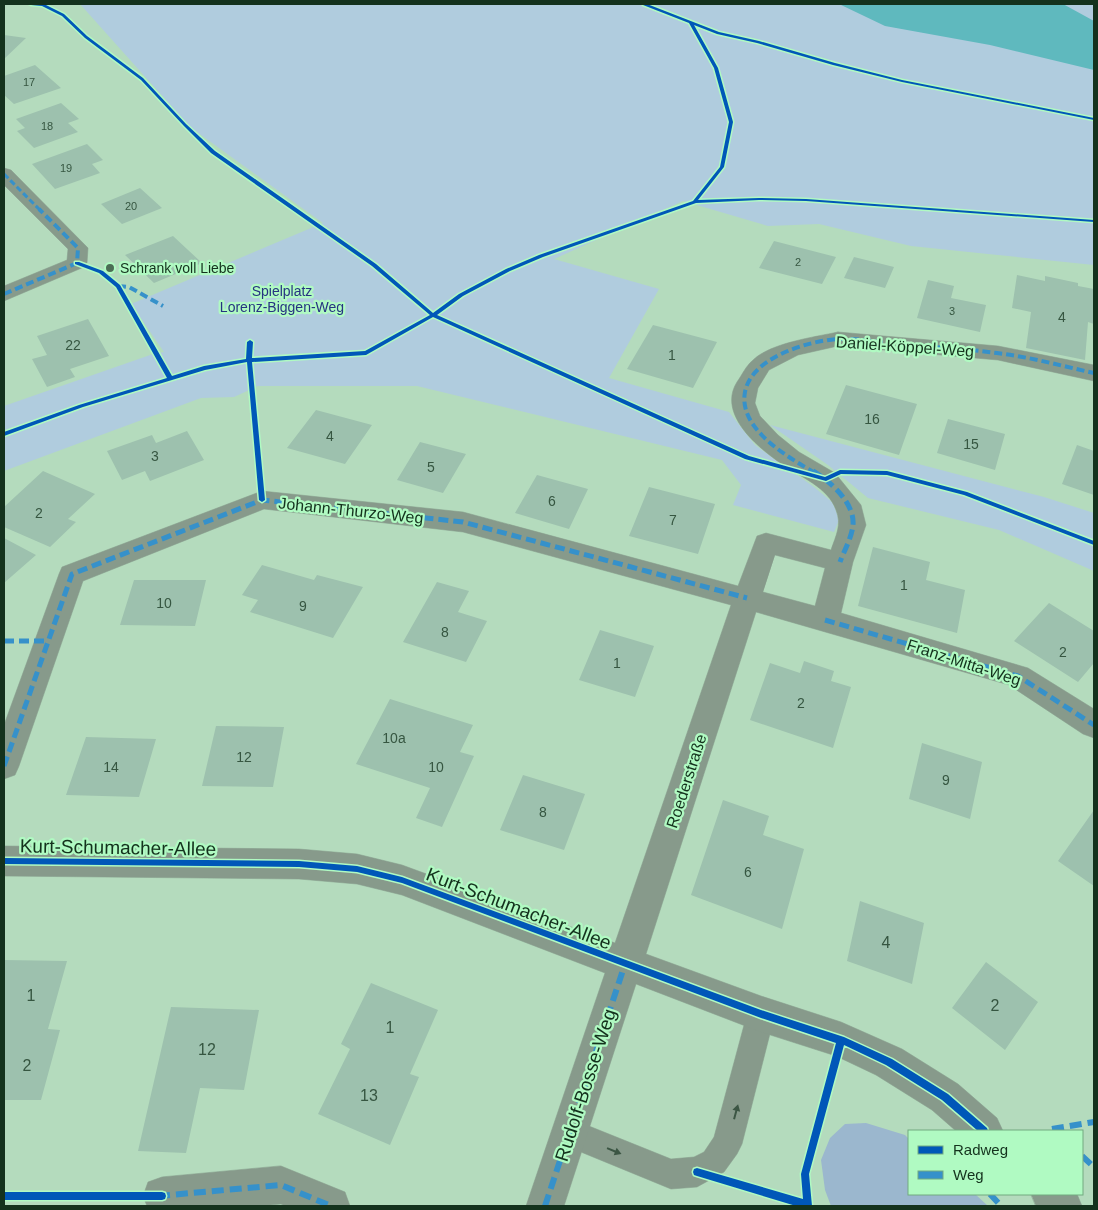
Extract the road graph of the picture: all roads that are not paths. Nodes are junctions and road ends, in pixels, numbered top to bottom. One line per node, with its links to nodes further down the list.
1 (4, 174): 2 (street)
2 (4, 294)
3 (1094, 373): 4 (street, Daniel-Köppel-Weg)
4 (840, 562): 5 (street, Roederstraße); 6 (street)
5 (747, 598): 6 (street); 8 (street, Johann-Thurzo-Weg); 10 (street, Roederstraße)
6 (825, 620): 7 (street, Franz-Mitta-Weg)
7 (1094, 725)
8 (4, 766)
9 (4, 861): 10 (street, Kurt-Schumacher-Allee)
10 (625, 964): 11 (street, Kurt-Schumacher-Allee); 13 (street, Rudolf-Bosse-Weg)
11 (761, 1014): 12 (street, Kurt-Schumacher-Allee); 13 (lane, one-way to 11)
12 (983, 1130)
13 (569, 1133): 17 (street, Rudolf-Bosse-Weg)
14 (1051, 1195): 18 (street)
15 (162, 1196): 16 (street)
16 (330, 1206)
17 (545, 1206)
18 (1063, 1206)

